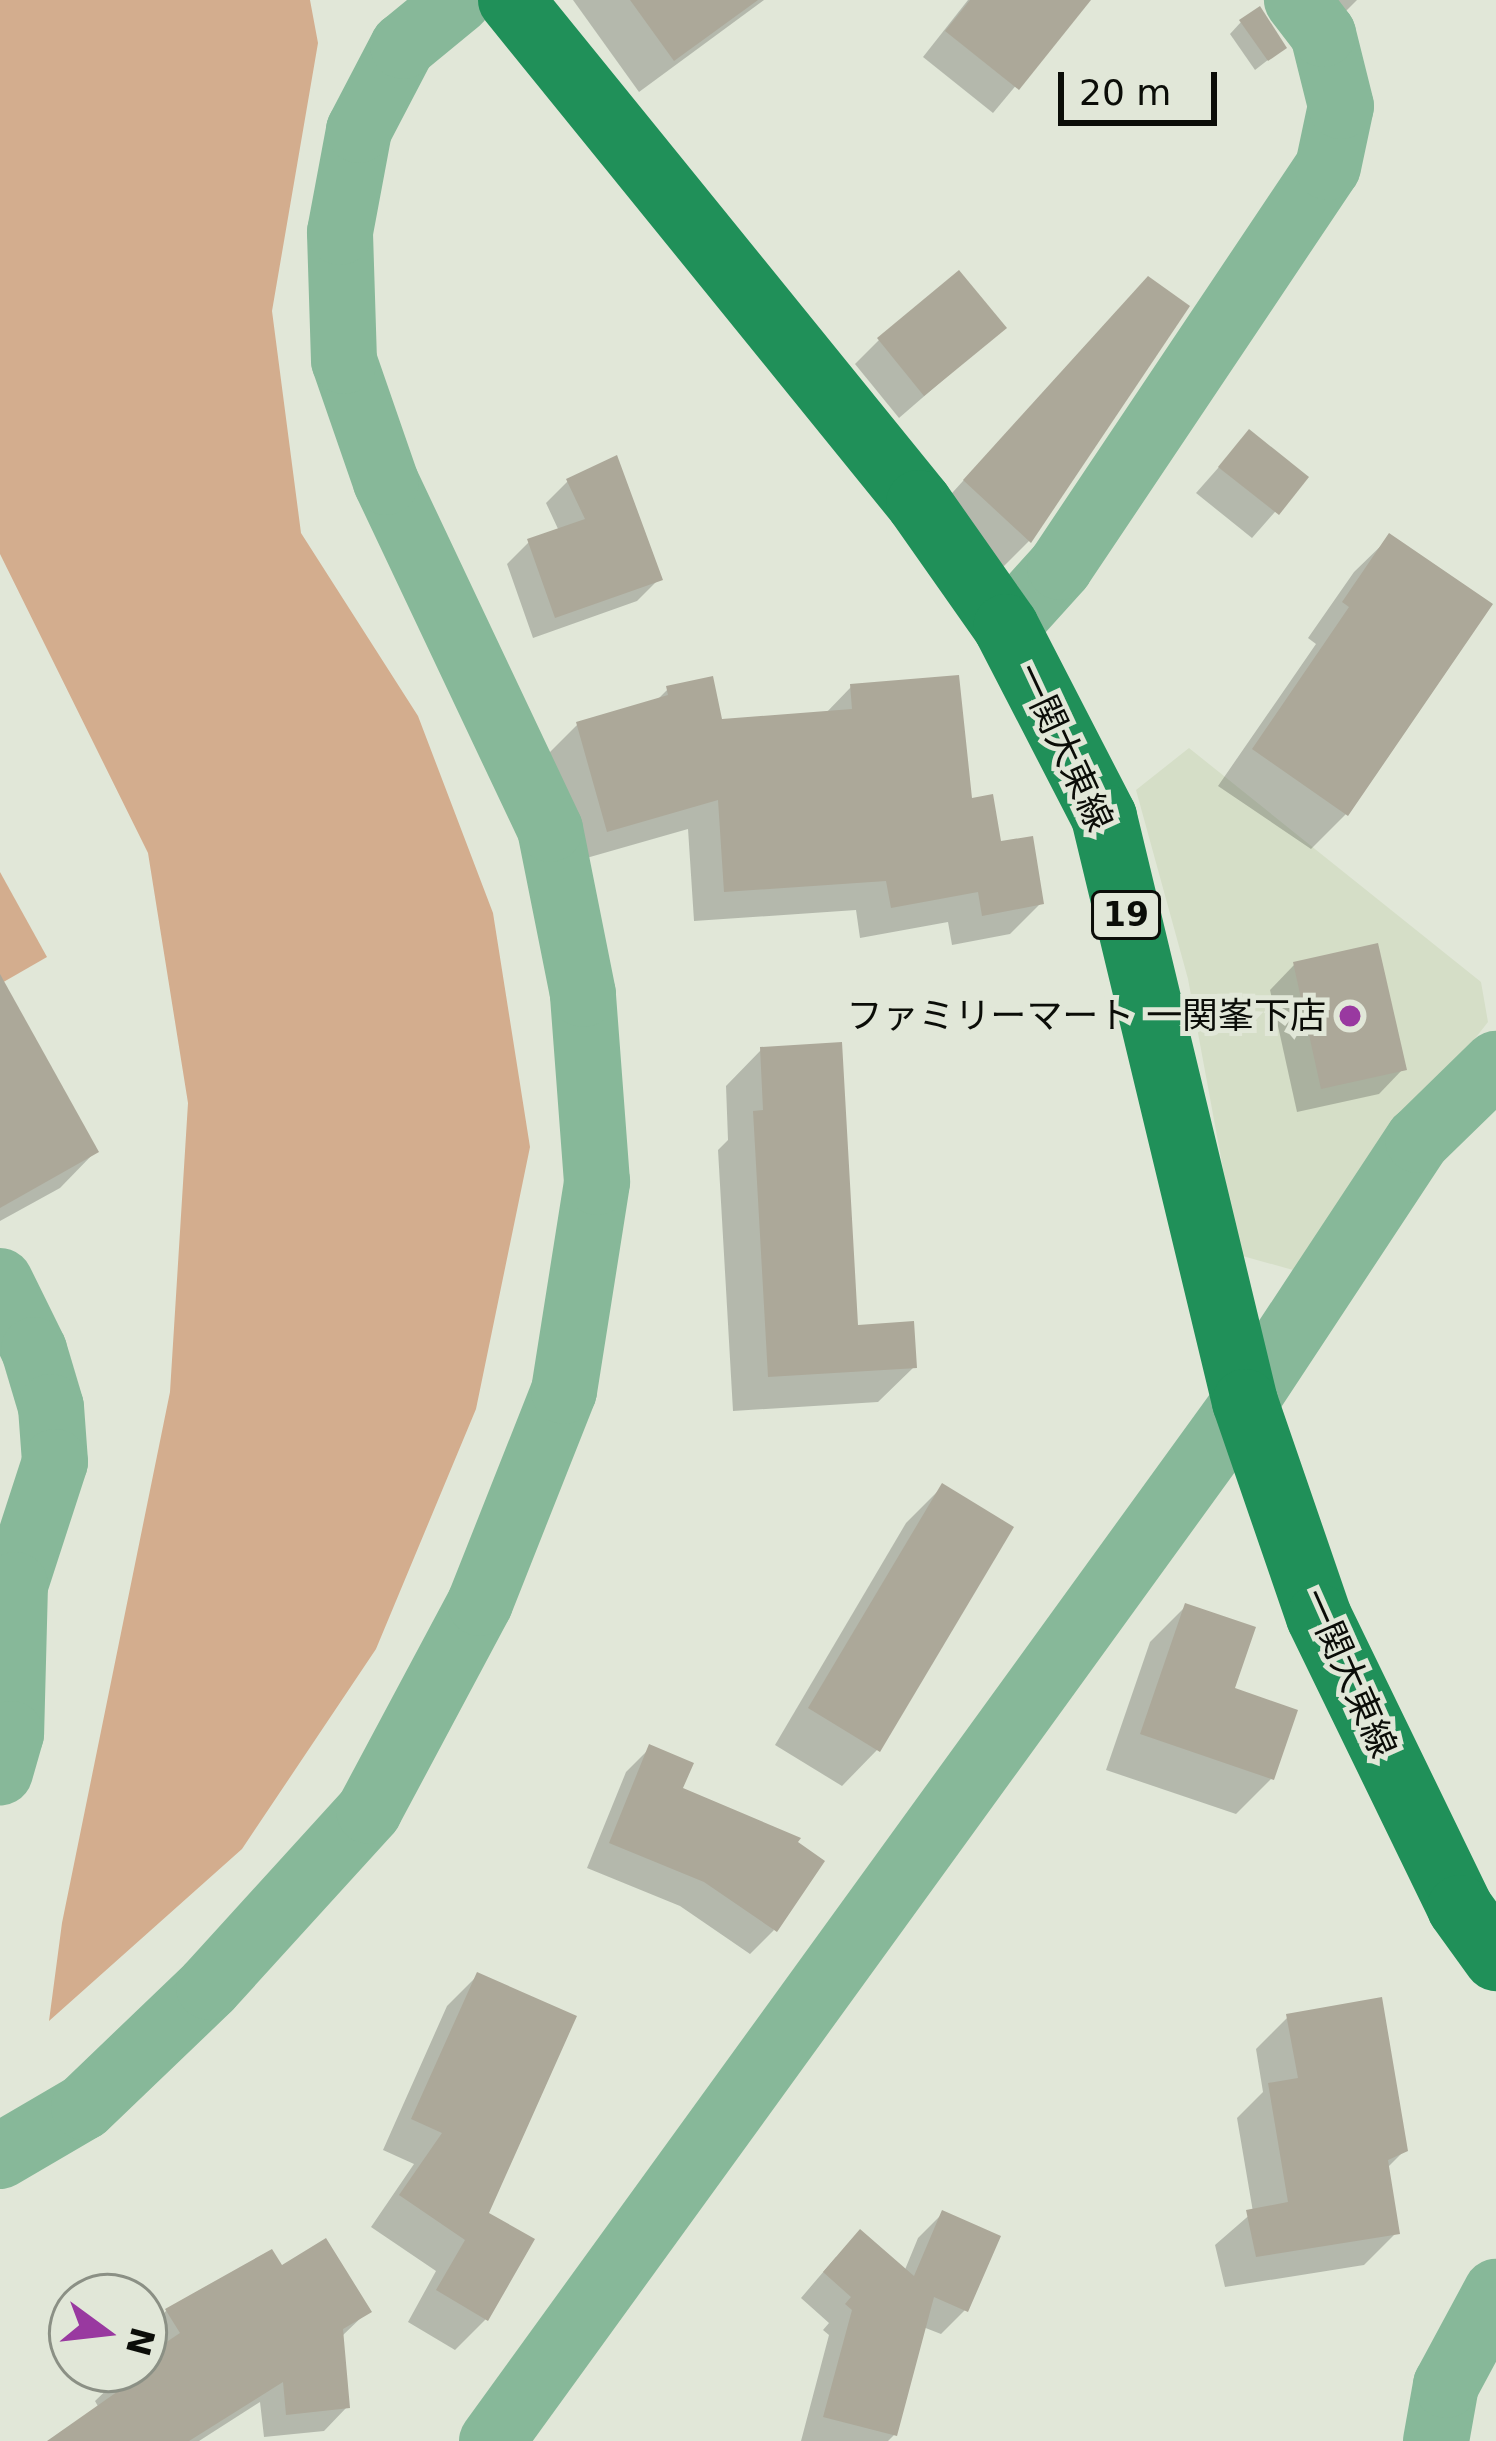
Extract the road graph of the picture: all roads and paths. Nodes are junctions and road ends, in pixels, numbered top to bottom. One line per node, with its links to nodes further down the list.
1 (459, 0): 10 (street)
2 (511, 0): 4 (main road, 一関大東線 / 19)
3 (1297, 0): 4 (street)
4 (1006, 627): 7 (main road, 一関大東線 / 19)
5 (1496, 1064): 7 (street)
6 (0, 1281): 8 (street)
7 (1245, 1402): 9 (main road, 一関大東線 / 19); 12 (street)
8 (0, 1772)
9 (1484, 1928)
10 (0, 2156)
11 (1496, 2292): 13 (street)
12 (492, 2441)
13 (1436, 2441)

